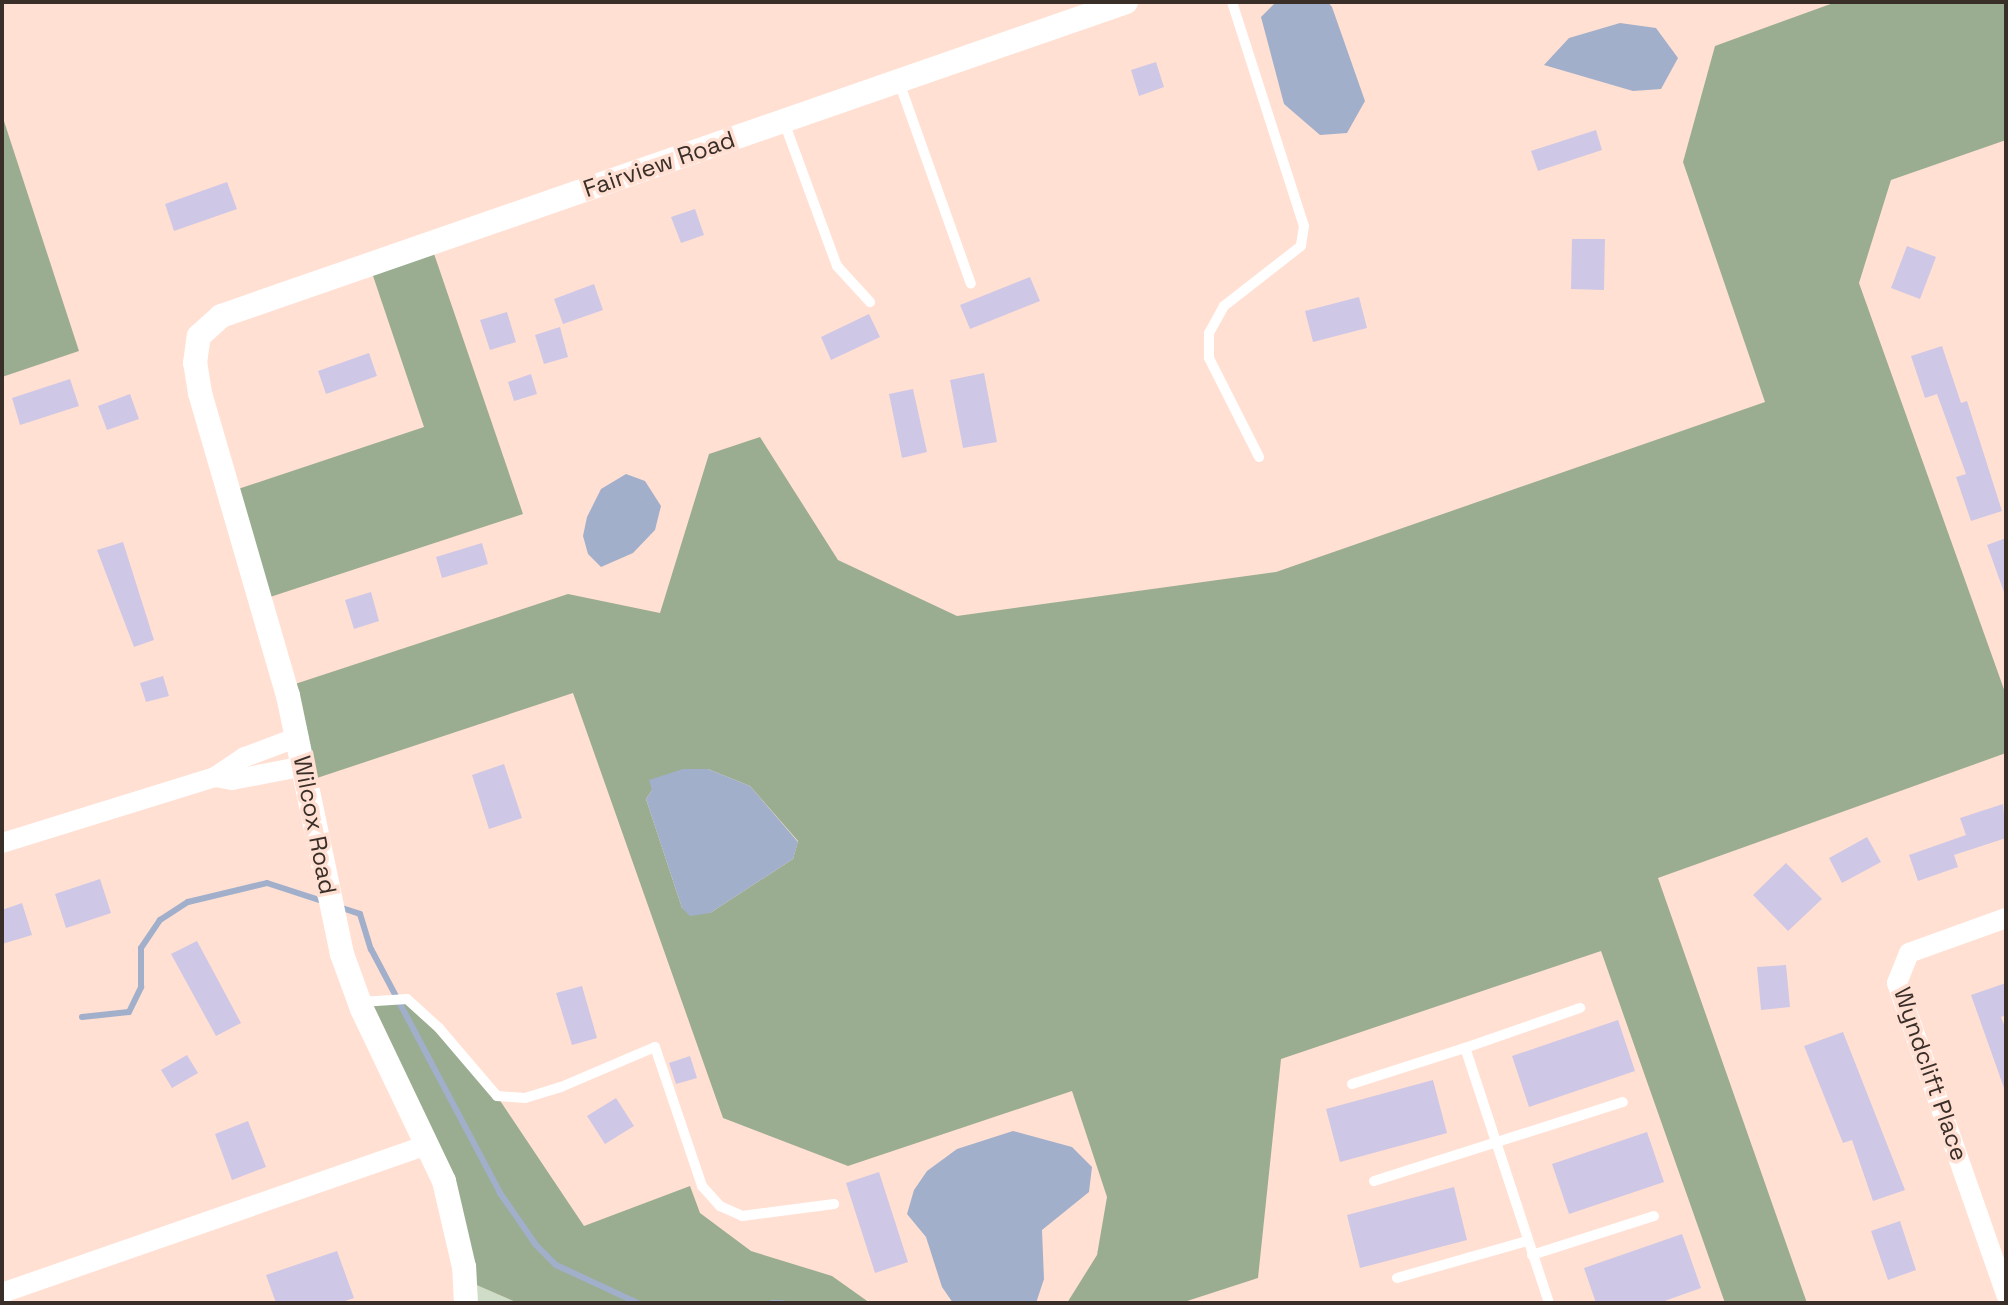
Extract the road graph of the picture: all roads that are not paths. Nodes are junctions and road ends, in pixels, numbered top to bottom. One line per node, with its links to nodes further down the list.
1 (1126, 2): 3 (street, Fairview Road)
2 (1232, 2): 8 (lane)
3 (898, 79): 4 (street, Fairview Road); 5 (lane)
4 (784, 121): 6 (lane); 7 (street, Fairview Road)
5 (971, 284)
6 (870, 302)
7 (199, 336): 9 (street, Wilcox Road)
8 (1259, 457)
9 (298, 737): 10 (street, Wilcox Road); 11 (street)
10 (304, 766): 11 (street); 14 (street, Wilcox Road)
11 (215, 777): 12 (street)
12 (2, 843)
13 (2006, 918): 28 (street, Wyndclift Place)
14 (359, 1002): 19 (street, Wilcox Road); 22 (lane)
15 (1580, 1008): 16 (lane)
16 (1465, 1048): 17 (lane); 20 (lane)
17 (1352, 1084)
18 (1623, 1102): 20 (lane)
19 (428, 1145): 27 (street); 29 (street, Wilcox Road)
20 (1496, 1145): 21 (lane); 24 (lane)
21 (1374, 1181)
22 (834, 1204)
23 (1654, 1216): 25 (lane)
24 (1527, 1241): 25 (lane); 26 (lane)
25 (1532, 1255): 30 (lane)
26 (1397, 1278)
27 (2, 1293)
28 (2006, 1294)
29 (466, 1303)
30 (1549, 1303)

